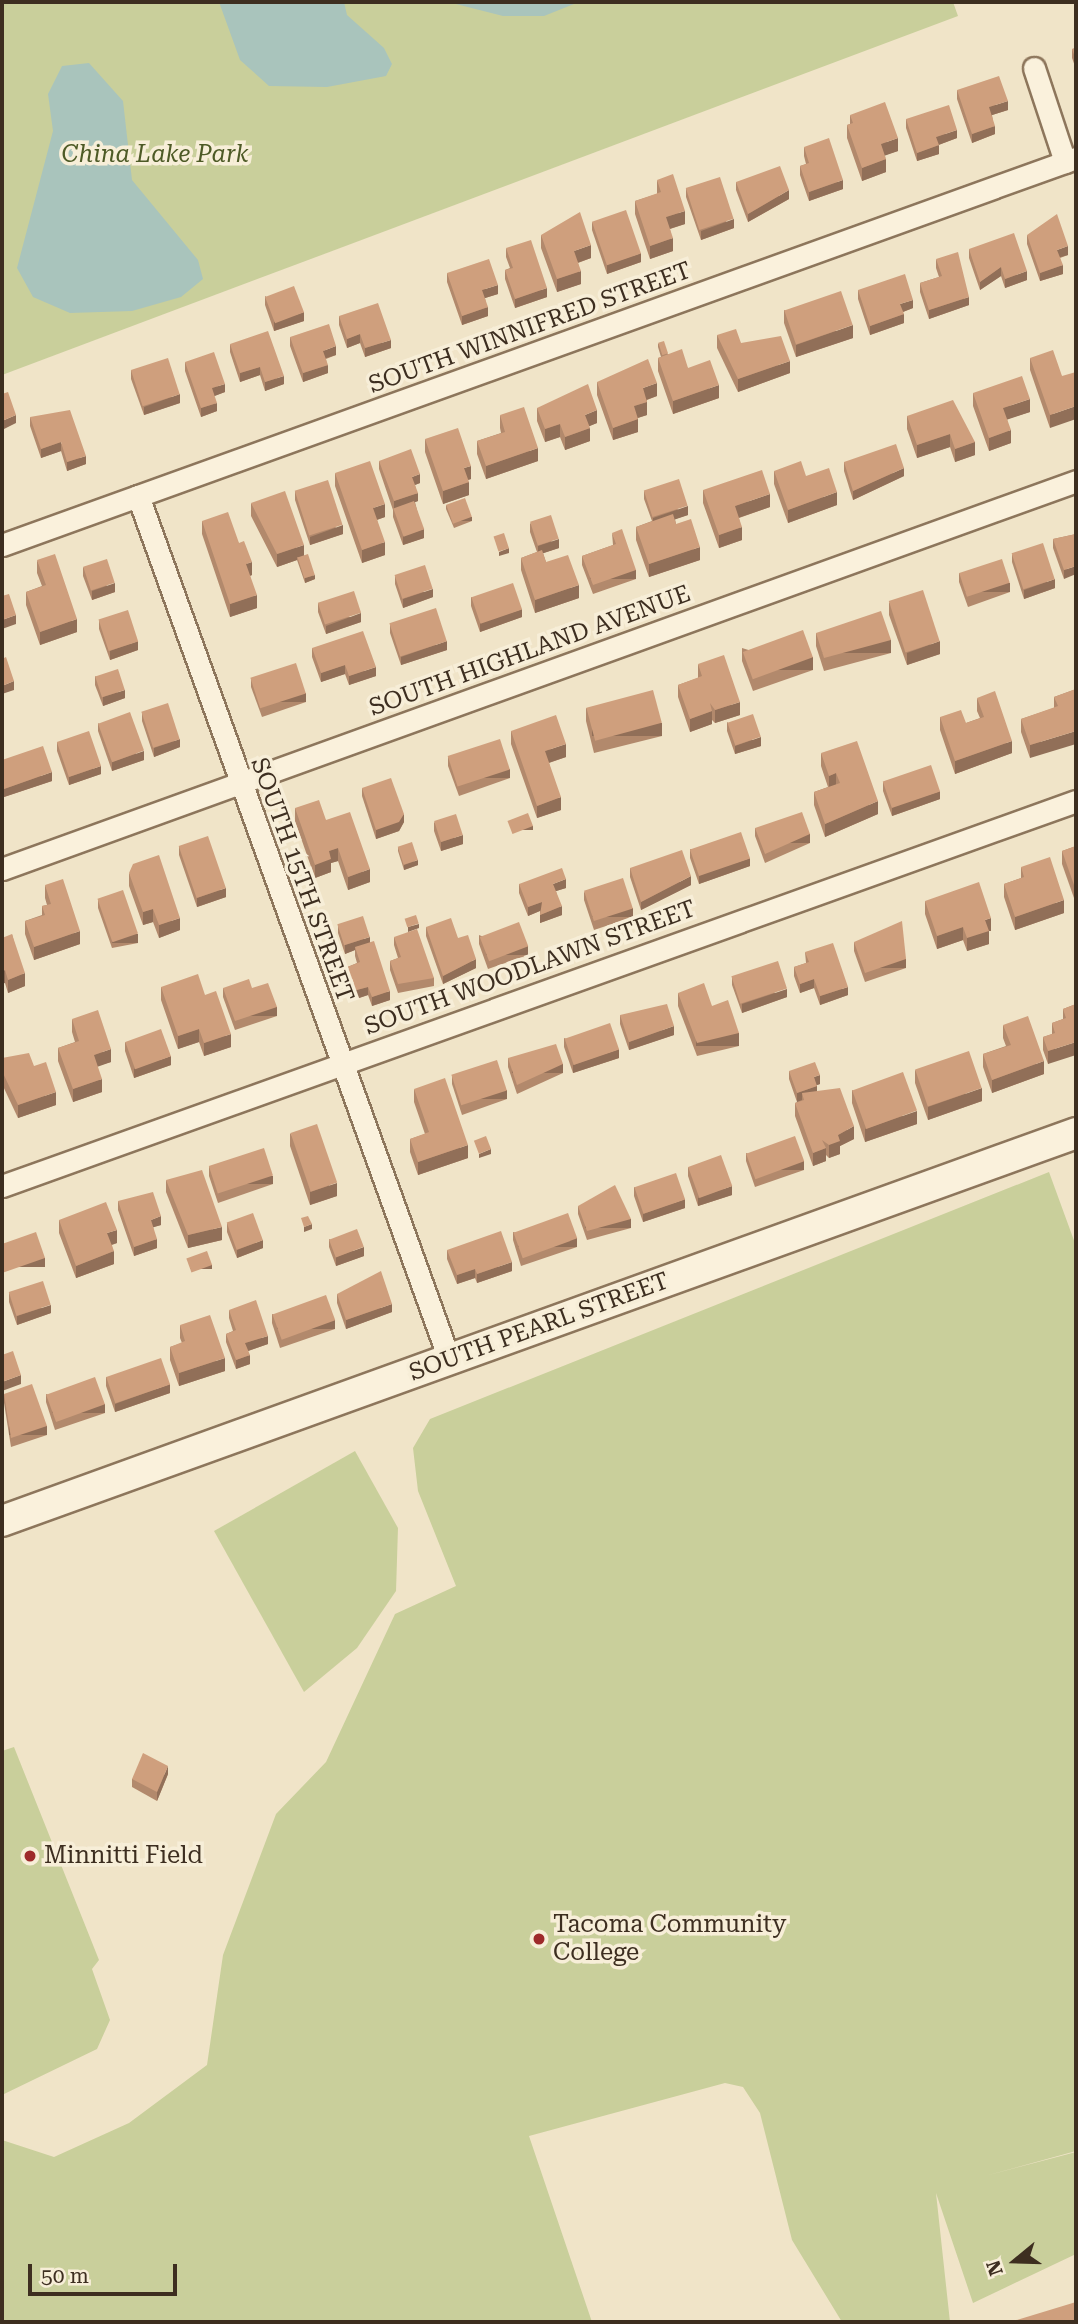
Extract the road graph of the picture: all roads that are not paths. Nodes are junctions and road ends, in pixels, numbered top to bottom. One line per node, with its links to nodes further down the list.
1 (1034, 68): 2 (street)
2 (1071, 160): 4 (street, SOUTH WINNIFRED STREET)
3 (1076, 481): 6 (street, SOUTH HIGHLAND AVENUE)
4 (138, 496): 5 (street, SOUTH WINNIFRED STREET); 6 (street, SOUTH 15TH STREET)
5 (2, 545)
6 (239, 784): 8 (street, SOUTH HIGHLAND AVENUE); 9 (street, SOUTH 15TH STREET)
7 (1076, 801): 9 (street, SOUTH WOODLAWN STREET)
8 (2, 869)
9 (342, 1064): 11 (street, SOUTH WOODLAWN STREET); 12 (street, SOUTH 15TH STREET)
10 (1076, 1133): 12 (street, SOUTH PEARL STREET)
11 (2, 1185)
12 (449, 1360): 13 (street, SOUTH PEARL STREET)
13 (2, 1521)

